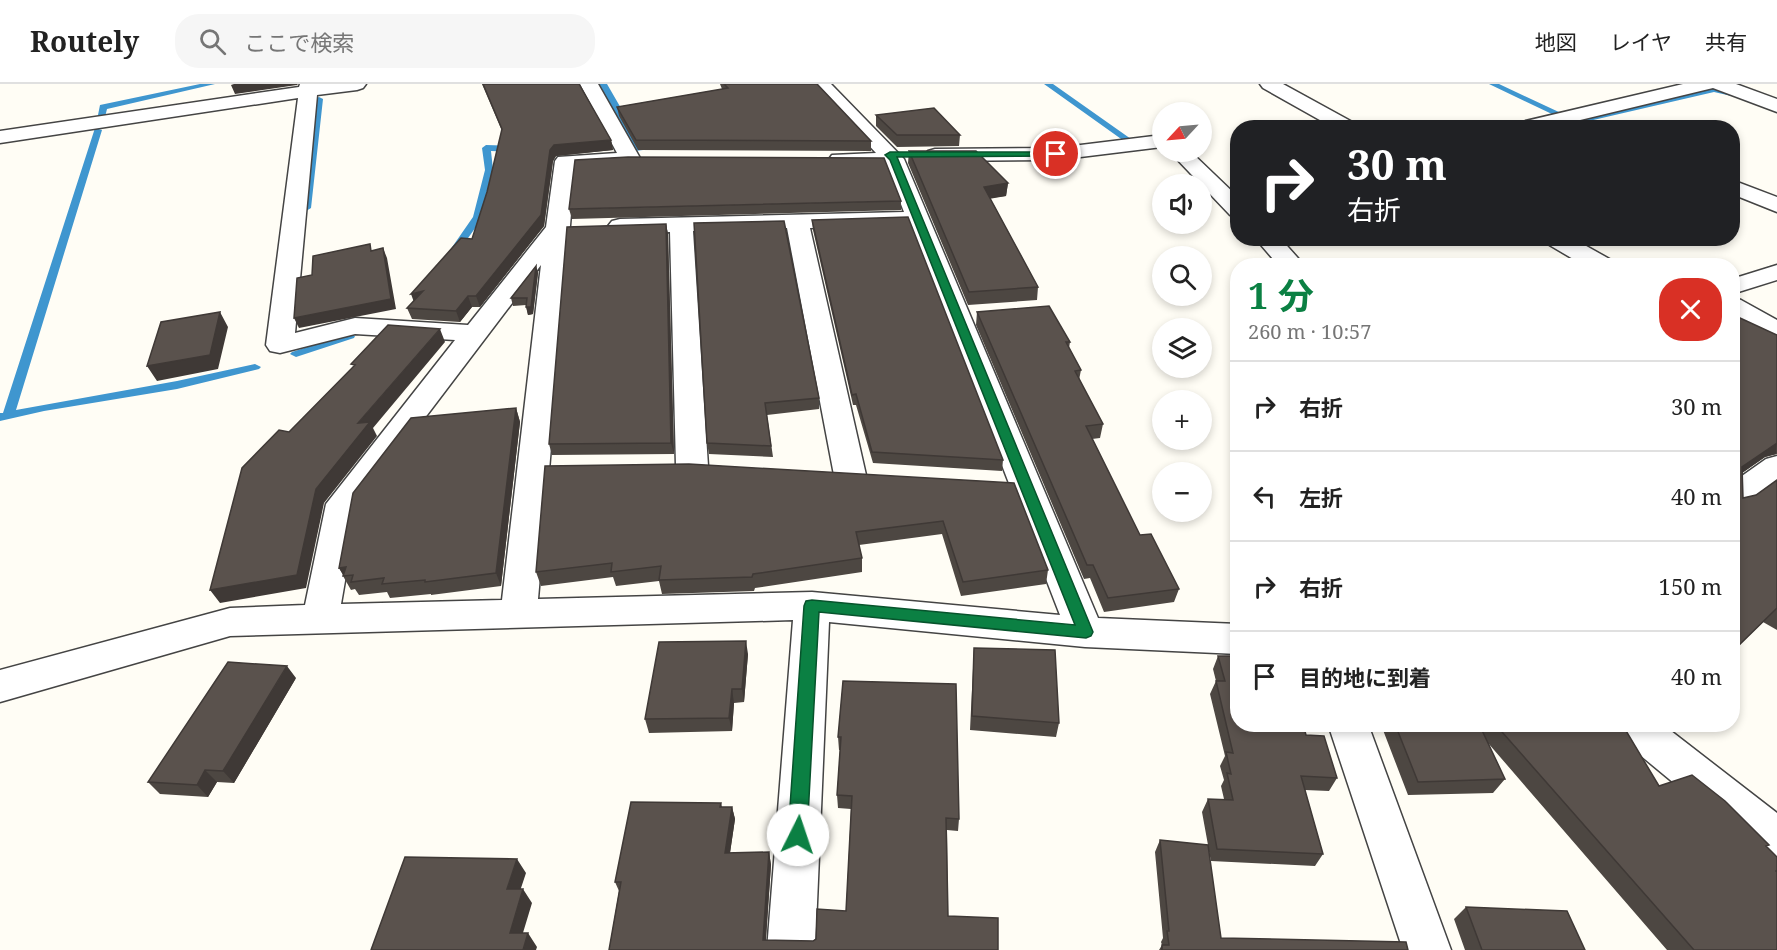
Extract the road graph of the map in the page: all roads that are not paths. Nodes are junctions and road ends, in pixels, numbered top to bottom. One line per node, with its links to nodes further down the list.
1 (357, 84): 7 (street)
2 (589, 84): 16 (street)
3 (821, 84): 15 (street)
4 (1269, 84): 10 (street)
5 (1707, 84): 9 (street)
6 (1719, 84): 8 (street)
7 (308, 88): 13 (street); 35 (street)
8 (1777, 106)
9 (1573, 115): 11 (street); 12 (street)
10 (1334, 120)
11 (1553, 120)
12 (1584, 120)
13 (0, 137)
14 (1152, 142): 15 (street)
15 (892, 157): 18 (street); 23 (street)
16 (630, 158): 17 (street); 26 (street)
17 (653, 158)
18 (814, 159)
19 (1191, 162): 21 (street)
20 (1740, 189): 22 (street)
21 (1230, 196)
22 (1777, 205)
23 (918, 218): 24 (street); 42 (street)
24 (797, 221): 25 (street); 40 (street)
25 (681, 225): 26 (street); 39 (street)
26 (580, 227): 35 (street); 37 (street)
27 (1274, 246): 29 (street)
28 (1568, 246): 30 (street)
29 (1285, 258)
30 (1590, 258)
31 (1777, 272): 32 (street)
32 (1740, 284)
33 (1740, 310): 34 (street)
34 (1777, 331)
35 (474, 333): 46 (street)
36 (1777, 466): 43 (street)
37 (533, 468): 38 (street); 45 (street)
38 (567, 468)
39 (725, 468)
40 (816, 473)
41 (991, 483): 42 (street)
42 (1026, 485): 47 (street)
43 (1740, 493)
44 (812, 606): 45 (street); 47 (street); 53 (street)
45 (519, 612): 46 (street)
46 (320, 619): 49 (street)
47 (1086, 632): 48 (street)
48 (1230, 639)
49 (0, 686)
50 (1351, 732): 54 (street)
51 (1641, 732): 52 (street)
52 (1777, 840)
53 (791, 950)
54 (1427, 950)

